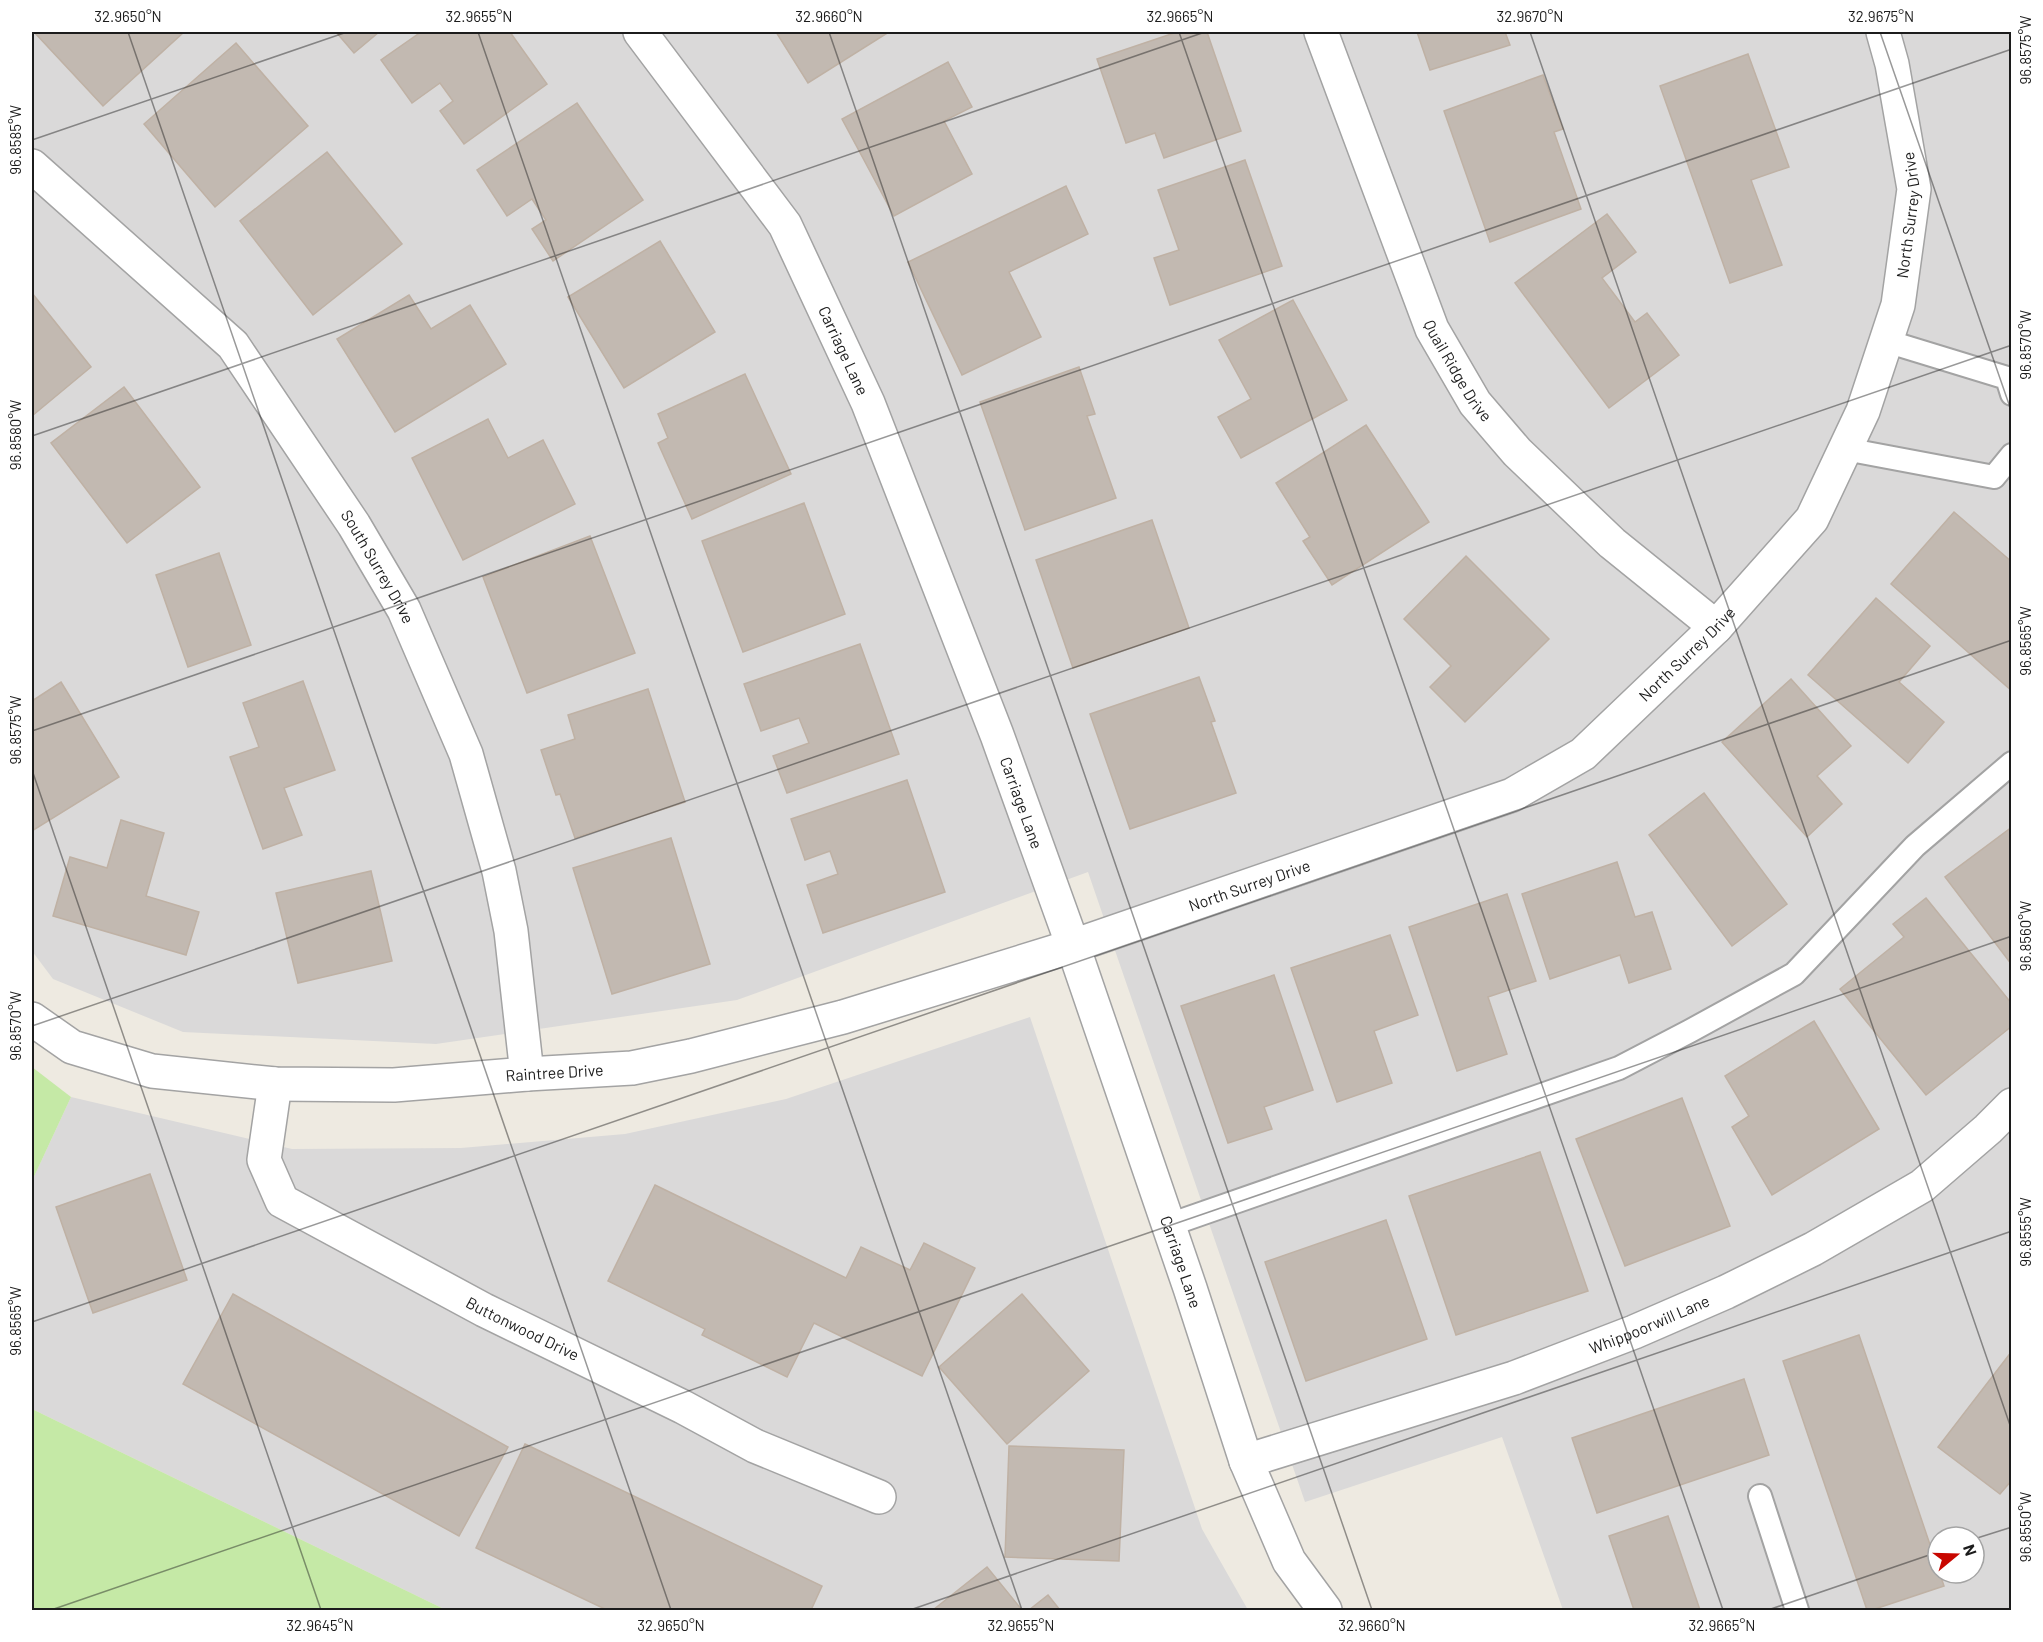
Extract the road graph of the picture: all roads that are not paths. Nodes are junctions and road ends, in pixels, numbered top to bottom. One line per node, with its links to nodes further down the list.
1 (640, 32): 11 (street, Carriage Lane)
2 (1321, 32): 9 (street, Quail Ridge Drive)
3 (1883, 32): 5 (street, North Surrey Drive)
4 (32, 166): 13 (street, South Surrey Drive)
5 (1886, 341): 6 (lane); 7 (street, North Surrey Drive)
6 (2012, 394)
7 (1845, 449): 8 (lane); 9 (street, North Surrey Drive)
8 (2012, 455)
9 (1716, 627): 11 (street, North Surrey Drive)
10 (2012, 763): 16 (lane)
11 (1073, 946): 13 (street, Raintree Drive); 16 (street, Carriage Lane)
12 (32, 1019): 14 (street, Raintree Drive)
13 (526, 1074): 14 (street, Raintree Drive)
14 (275, 1084): 19 (street, Buttonwood Drive)
15 (2012, 1105): 17 (street, Whippoorwill Lane)
16 (1169, 1225): 17 (street, Carriage Lane)
17 (1246, 1461): 20 (street, Carriage Lane)
18 (1760, 1496): 21 (lane)
19 (879, 1497)
20 (1325, 1611)
21 (1797, 1611)

